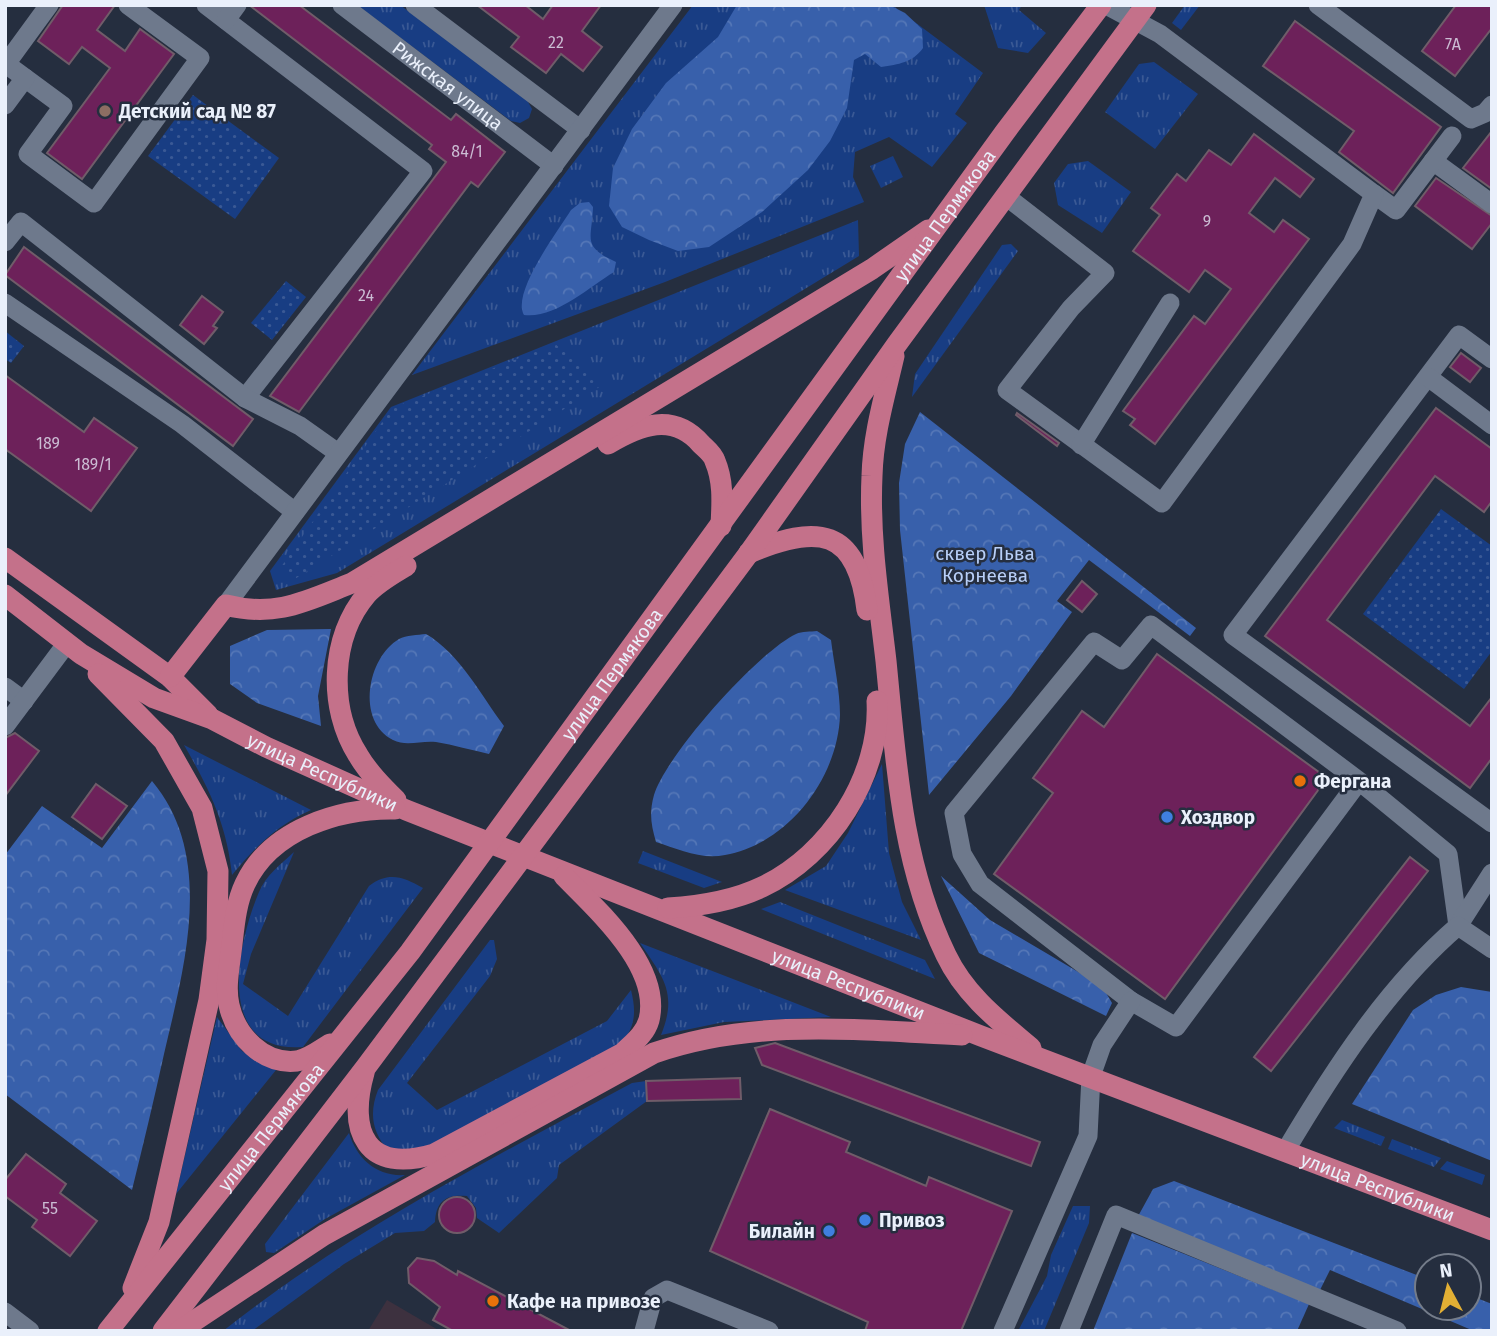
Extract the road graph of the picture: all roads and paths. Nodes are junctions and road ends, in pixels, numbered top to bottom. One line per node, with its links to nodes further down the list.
1 (49, 5): 11 (street)
2 (128, 5): 11 (street)
3 (206, 5): 9 (street)
4 (342, 5): 17 (street, Рижская улица)
5 (415, 5): 14 (street)
6 (673, 5): 14 (street)
7 (1104, 5): 10 (street); 21 (main road, улица Пермякова)
8 (1318, 5): 13 (street)
9 (232, 12): 28 (street)
10 (1141, 13): 18 (street); 19 (main road, улица Пермякова)
11 (25, 78): 12 (street)
12 (5, 105)
13 (1492, 106)
14 (580, 130): 17 (street)
15 (1452, 136): 16 (street)
16 (1433, 161): 18 (street); 20 (street)
17 (554, 166): 31 (street)
18 (1374, 194): 30 (street)
19 (1007, 197): 25 (main road, улица Пермякова); 30 (street)
20 (1492, 204)
21 (941, 221): 33 (main road, улица Пермякова); 37 (main road)
22 (5, 242): 28 (street)
23 (5, 303): 32 (street)
24 (1170, 303): 30 (street)
25 (897, 344): 34 (main road, улица Пермякова); 55 (main road)
26 (1492, 359): 27 (street)
27 (1428, 377): 29 (street); 46 (street)
28 (245, 398): 31 (street)
29 (1492, 425)
30 (1081, 445)
31 (338, 453): 32 (street)
32 (295, 512): 37 (street)
33 (721, 526): 45 (main road); 54 (main road, улица Пермякова)
34 (749, 553): 49 (main road); 56 (main road, улица Пермякова)
35 (5, 558): 39 (main road, улица Республики)
36 (5, 596): 38 (main road, улица Республики)
37 (226, 605): 39 (main road)
38 (74, 649): 41 (street); 42 (main road, улица Республики); 60 (main road)
39 (170, 677): 42 (main road, улица Республики)
40 (5, 687): 41 (street)
41 (24, 701): 43 (street)
42 (212, 719): 45 (main road, улица Республики)
43 (5, 726)
44 (1359, 781): 50 (street); 52 (street); 52 (street)
45 (406, 810): 48 (main road, улица Республики); 54 (main road)
46 (1492, 823)
47 (1491, 871): 50 (street)
48 (560, 872): 49 (main road, улица Республики); 56 (main road)
49 (661, 909): 53 (main road, улица Республики)
50 (1458, 926): 51 (street); 58 (street)
51 (1492, 949)
52 (1131, 1001): 57 (street)
53 (981, 1036): 55 (main road, улица Республики); 65 (main road)
54 (341, 1037): 60 (main road, улица Пермякова)
55 (1044, 1058): 57 (main road, улица Республики)
56 (366, 1067): 64 (main road, улица Пермякова)
57 (1091, 1076): 58 (main road, улица Республики); 68 (street)
58 (1286, 1150): 59 (main road, улица Республики)
59 (1492, 1230)
60 (125, 1309): 63 (main road, улица Пермякова)
61 (5, 1312): 62 (street)
62 (30, 1331)
63 (108, 1331)
64 (163, 1331)
65 (178, 1331)
66 (644, 1331): 67 (street)
67 (769, 1331)
68 (1003, 1331)
69 (1069, 1331): 70 (street)
70 (1396, 1331)

